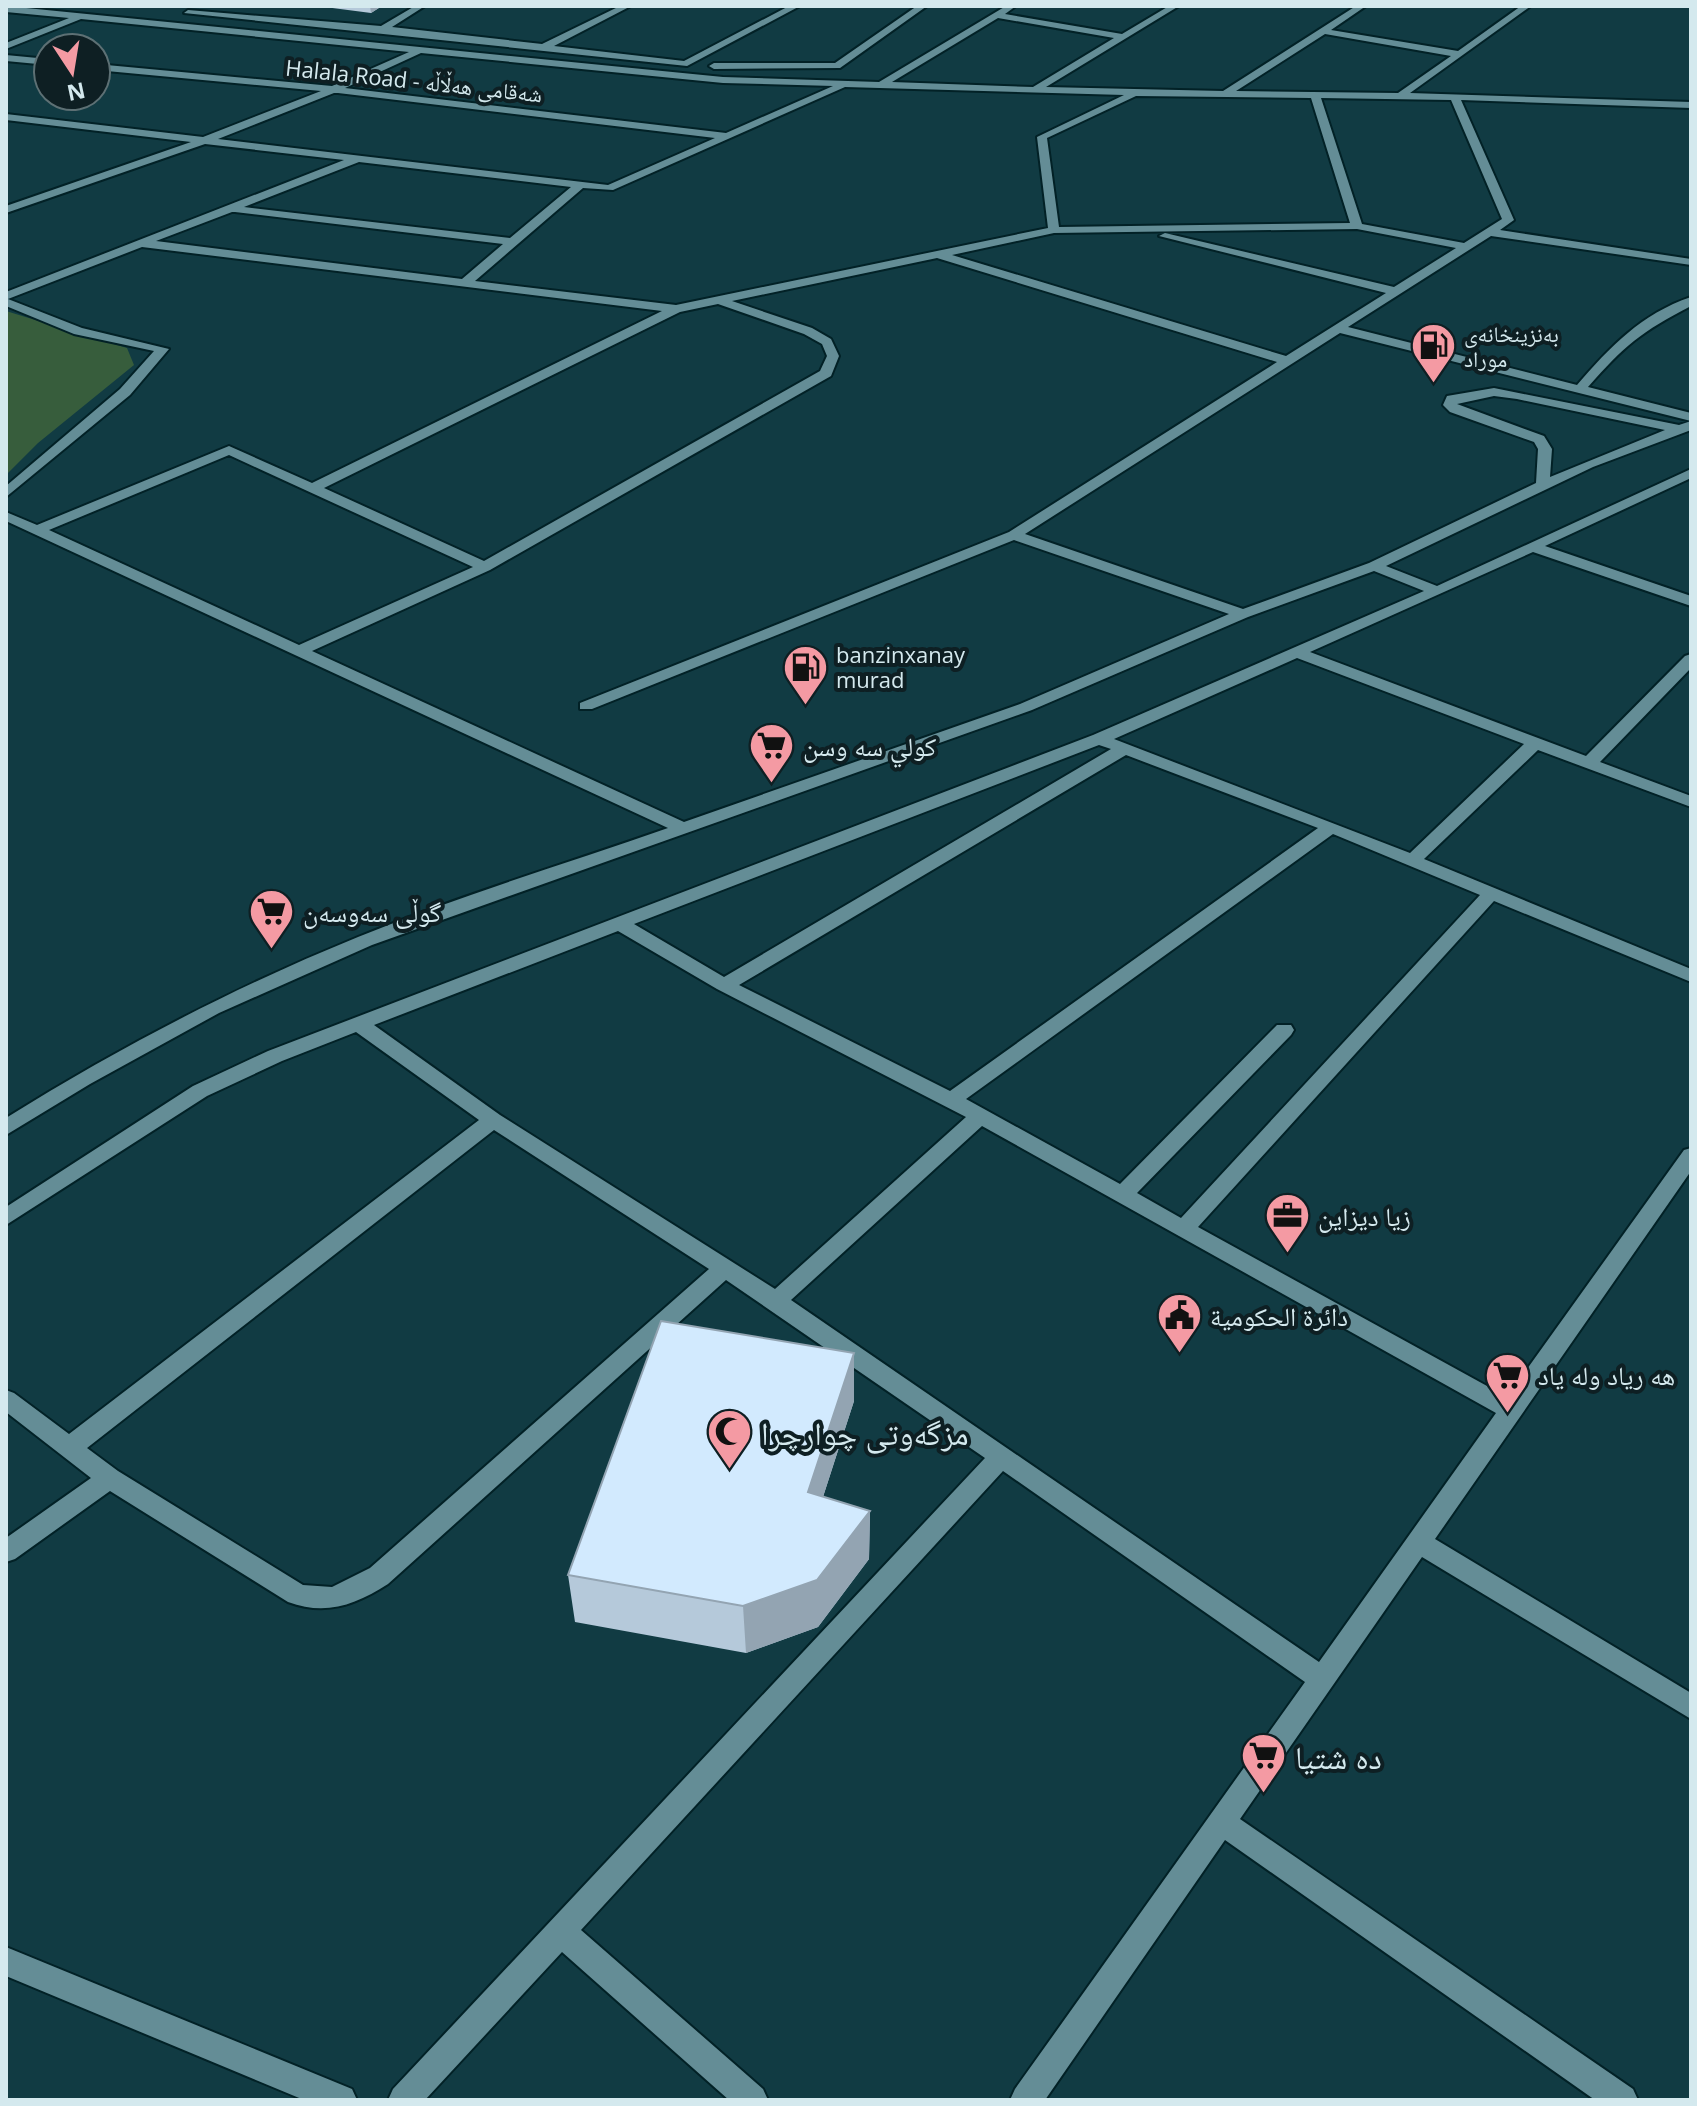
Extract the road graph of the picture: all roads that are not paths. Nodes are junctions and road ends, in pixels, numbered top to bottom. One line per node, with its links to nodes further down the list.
1 (244, 6): 13 (street)
2 (421, 6): 15 (street)
3 (627, 6): 19 (street)
4 (796, 6): 24 (street)
5 (923, 6): 24 (street)
6 (1012, 6): 12 (street)
7 (1175, 6): 17 (street)
8 (1360, 6): 16 (street)
9 (1527, 6): 21 (street)
10 (6, 9): 14 (street)
11 (179, 12): 13 (street)
12 (997, 15): 17 (street); 27 (street)
13 (226, 16): 15 (street)
14 (81, 17): 18 (street); 20 (street)
15 (383, 29): 19 (street)
16 (1323, 31): 21 (street); 31 (street)
17 (1123, 37): 29 (street)
18 (6, 46)
19 (544, 47): 24 (street)
20 (422, 49): 26 (street); 28 (street)
21 (1459, 54): 33 (street)
22 (6, 58): 23 (street)
23 (32, 60)
24 (687, 63)
25 (112, 69): 28 (street, Halala Road - شەقامی هەڵاڵە)
26 (847, 83): 27 (street); 37 (street)
27 (882, 84): 29 (street)
28 (338, 90): 37 (street, Halala Road - شەقامی هەڵاڵە); 38 (street)
29 (1034, 90): 30 (street)
30 (1139, 93): 31 (street); 45 (street)
31 (1227, 93): 32 (street)
32 (1315, 96): 33 (street); 43 (street)
33 (1399, 97): 34 (street)
34 (1455, 97): 35 (street); 46 (street)
35 (1691, 105)
36 (6, 117): 38 (street)
37 (726, 136): 40 (street)
38 (206, 141): 39 (street); 42 (street)
39 (358, 158): 40 (street); 41 (street)
40 (581, 184): 47 (street)
41 (230, 209): 47 (street); 48 (street)
42 (6, 210)
43 (1357, 226): 44 (street); 49 (street)
44 (1134, 229): 45 (street); 53 (street)
45 (1054, 230): 50 (street)
46 (1490, 232): 49 (street); 51 (street)
47 (513, 242): 52 (street)
48 (141, 243): 52 (street); 54 (street)
49 (1466, 247): 53 (street)
50 (937, 254): 55 (street); 59 (street)
51 (1691, 262)
52 (466, 282): 57 (street)
53 (1394, 291): 58 (street)
54 (6, 299): 65 (street)
55 (718, 300): 57 (street); 71 (street)
56 (1691, 301): 60 (street)
57 (676, 309): 64 (street)
58 (1336, 328): 59 (street); 60 (street)
59 (1285, 360): 68 (street)
60 (1580, 389): 61 (street)
61 (1687, 424): 63 (street); 63 (street)
62 (1691, 473): 69 (street)
63 (1543, 485): 70 (street)
64 (315, 487): 67 (street); 71 (street)
65 (6, 493)
66 (6, 516): 67 (street)
67 (37, 530): 75 (street)
68 (1014, 535): 74 (street); 78 (street)
69 (1532, 547): 72 (street); 73 (street)
70 (1374, 566): 72 (street); 74 (street)
71 (485, 567): 75 (street)
72 (1437, 591): 76 (street)
73 (1691, 601)
74 (1243, 614): 85 (street)
75 (300, 651): 85 (street)
76 (1298, 653): 79 (street); 80 (street)
77 (1691, 659): 82 (street)
78 (586, 706)
79 (1099, 739): 81 (street); 88 (street)
80 (1534, 744): 82 (street); 86 (street)
81 (1124, 749): 84 (street); 90 (street)
82 (1589, 763): 83 (street)
83 (1691, 802)
84 (1331, 827): 86 (street); 93 (street)
85 (685, 829): 96 (street)
86 (1412, 861): 87 (street)
87 (1492, 893): 89 (street); 100 (street)
88 (622, 925): 90 (street); 91 (street)
89 (1691, 976)
90 (724, 985): 93 (street)
91 (360, 1025): 95 (street); 99 (street)
92 (1284, 1030): 98 (street)
93 (951, 1100): 94 (street)
94 (980, 1116): 98 (street); 102 (street)
95 (493, 1120): 101 (street); 105 (street)
96 (6, 1128)
97 (1691, 1155): 104 (street)
98 (1122, 1195): 100 (street)
99 (6, 1217)
100 (1184, 1229): 104 (street)
101 (724, 1269): 102 (street); 107 (street)
102 (776, 1301): 106 (street)
103 (6, 1399): 105 (street)
104 (1512, 1411): 108 (street)
105 (69, 1448): 107 (street)
106 (1001, 1457): 110 (street); 113 (street)
107 (109, 1478): 109 (street)
108 (1418, 1542): 110 (street); 111 (street)
109 (6, 1552)
110 (1322, 1679): 112 (street)
111 (1691, 1707)
112 (1222, 1822): 118 (street); 119 (street)
113 (560, 1931): 116 (street); 117 (street)
114 (6, 1961): 115 (street)
115 (341, 2100)
116 (404, 2100)
117 (752, 2100)
118 (1026, 2100)
119 (1622, 2100)

